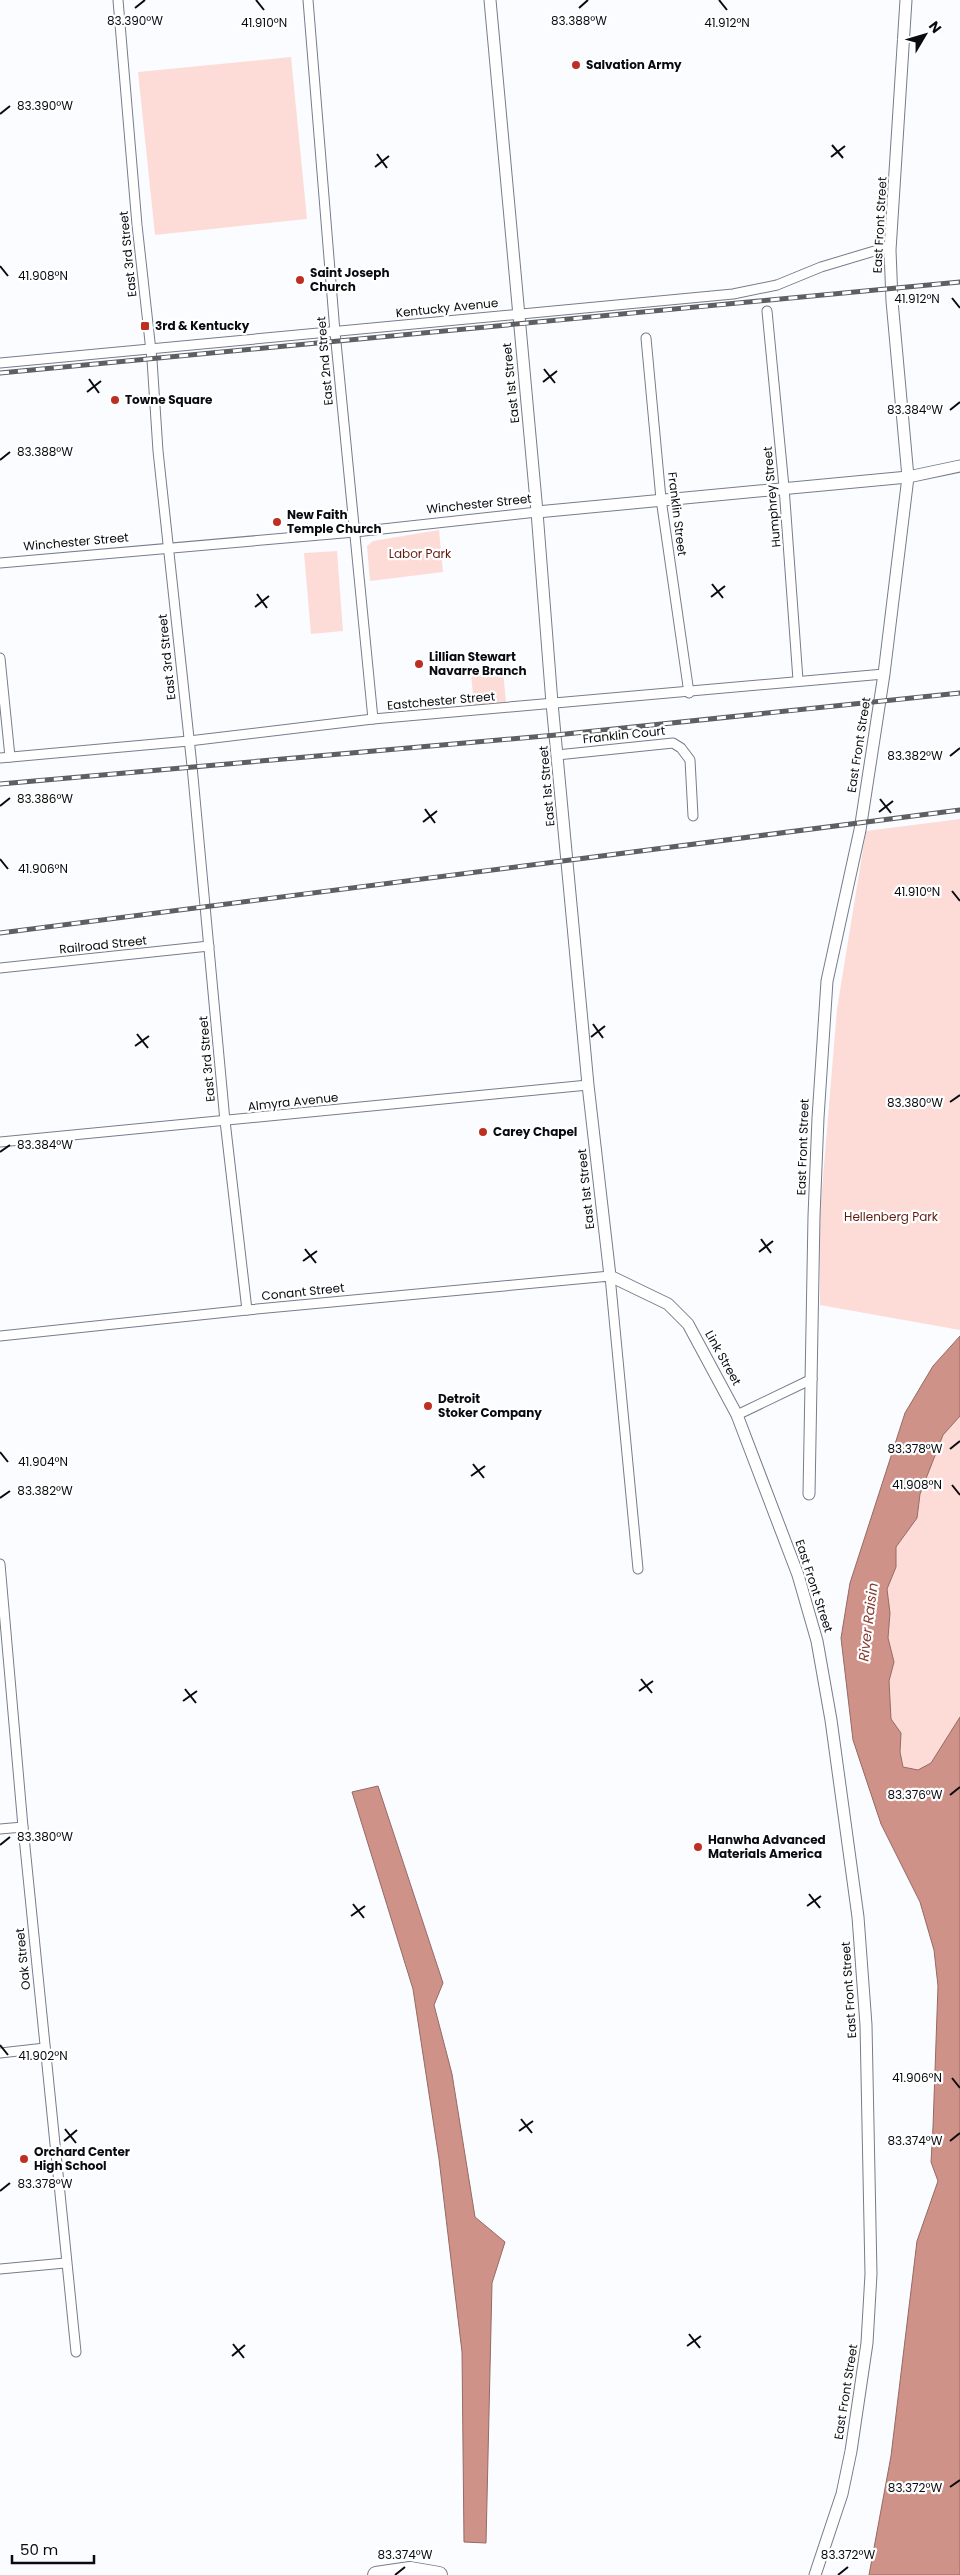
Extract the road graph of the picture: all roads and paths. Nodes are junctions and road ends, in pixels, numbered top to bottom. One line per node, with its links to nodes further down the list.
1 (118, 0): 10 (street, East 3rd Street)
2 (308, 0): 8 (street, East 2nd Street)
3 (490, 0): 7 (street, East 1st Street)
4 (906, 0): 5 (street, East Front Street)
5 (890, 250): 7 (street, Kentucky Avenue); 13 (street, East Front Street)
6 (766, 311): 14 (street, Humphrey Street)
7 (518, 313): 8 (street, Kentucky Avenue); 16 (street, East 1st Street)
8 (335, 332): 10 (street, Kentucky Avenue); 17 (street, East 2nd Street)
9 (646, 338): 15 (street, Franklin Street)
10 (151, 349): 11 (street, Kentucky Avenue); 18 (street, East 3rd Street)
11 (0, 363)
12 (960, 466): 13 (street, Winchester Street)
13 (908, 477): 14 (street, Winchester Street); 21 (street, East Front Street)
14 (784, 488): 15 (street, Winchester Street); 22 (street, Humphrey Street)
15 (661, 499): 16 (street, Winchester Street); 23 (street, Franklin Street)
16 (537, 512): 17 (street, Winchester Street); 24 (street, East 1st Street)
17 (355, 532): 18 (street, Winchester Street); 25 (street, East 2nd Street)
18 (169, 549): 19 (street, Winchester Street); 26 (street, East 3rd Street)
19 (0, 562)
20 (0, 658): 28 (street)
21 (884, 674): 22 (street, Eastchester Street); 38 (street, East Front Street)
22 (798, 680): 23 (street, Eastchester Street)
23 (689, 693): 24 (street, Eastchester Street)
24 (552, 704): 25 (street, Eastchester Street); 27 (street, East 1st Street)
25 (373, 719): 26 (street, Eastchester Street)
26 (189, 741): 28 (street, Eastchester Street); 30 (street, East 3rd Street)
27 (557, 755): 29 (street, Franklin Court); 32 (street, East 1st Street)
28 (5, 757)
29 (692, 816)
30 (210, 946): 31 (street, Railroad Street); 33 (street, East 3rd Street)
31 (0, 968)
32 (588, 1085): 33 (street, Almyra Avenue); 35 (street, East 1st Street)
33 (225, 1121): 34 (street, Almyra Avenue); 36 (street, East 3rd Street)
34 (0, 1142)
35 (610, 1276): 36 (street, Conant Street); 39 (street, Link Street); 42 (street, East 1st Street)
36 (247, 1310): 37 (street, Conant Street)
37 (0, 1336)
38 (812, 1379): 39 (street); 40 (street, East Front Street)
39 (737, 1414): 53 (street, East Front Street)
40 (809, 1494)
41 (0, 1564): 43 (street, Oak Street)
42 (638, 1569)
43 (4, 1645): 44 (street, Oak Street)
44 (23, 1827): 45 (street); 46 (street, Oak Street)
45 (0, 1829)
46 (45, 2048): 47 (street); 48 (street, Oak Street)
47 (0, 2053)
48 (65, 2263): 49 (street); 50 (street, Oak Street)
49 (0, 2269)
50 (76, 2352)
51 (376, 2575): 52 (highway)
52 (439, 2575)
53 (815, 2575)

